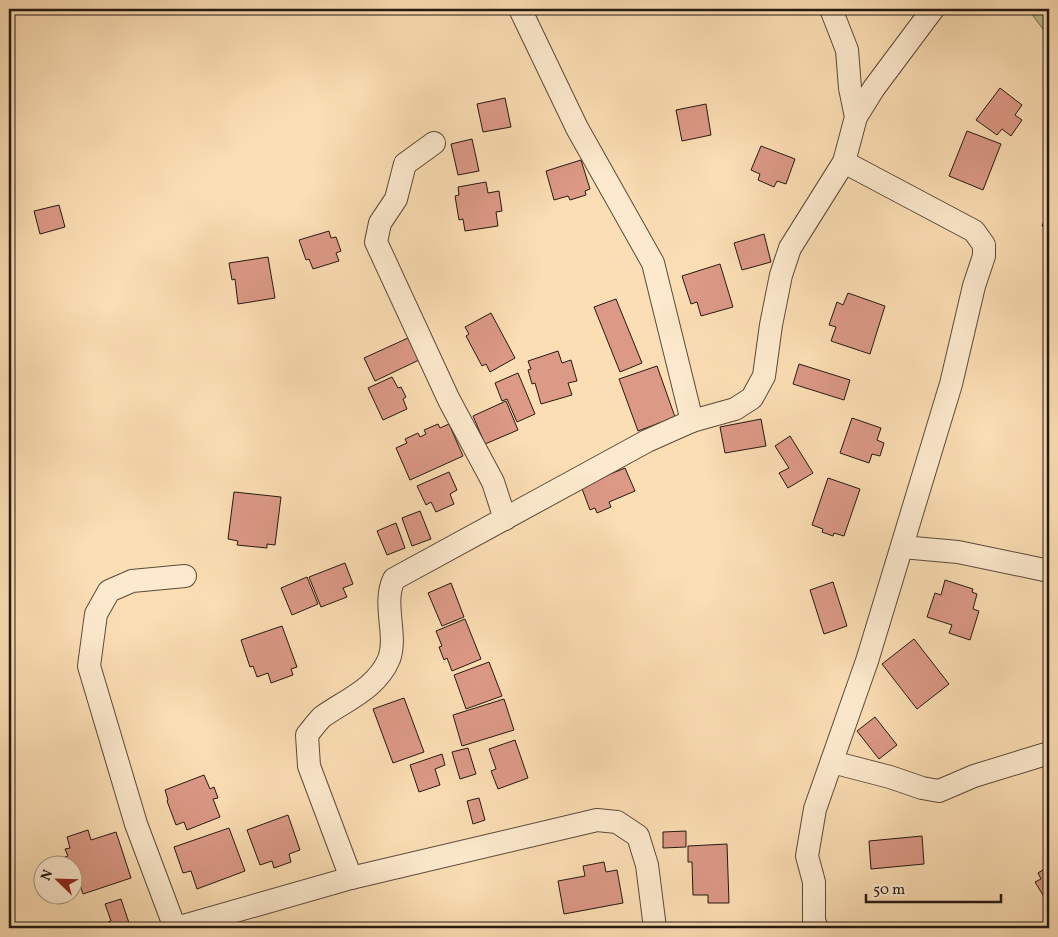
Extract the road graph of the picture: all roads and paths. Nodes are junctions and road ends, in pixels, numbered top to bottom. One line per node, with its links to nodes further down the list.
1 (520, 9): 7 (street)
2 (831, 9): 4 (street)
3 (933, 9): 4 (street)
4 (856, 117): 6 (street)
5 (434, 142): 8 (street)
6 (844, 162): 7 (street); 9 (street)
7 (692, 421): 8 (street)
8 (504, 519): 14 (street)
9 (902, 547): 10 (street); 13 (street)
10 (1049, 571)
11 (186, 576): 15 (street)
12 (1049, 752): 13 (street)
13 (832, 762): 17 (street)
14 (351, 878): 15 (street); 16 (street)
15 (175, 928)
16 (654, 928)
17 (816, 928)

